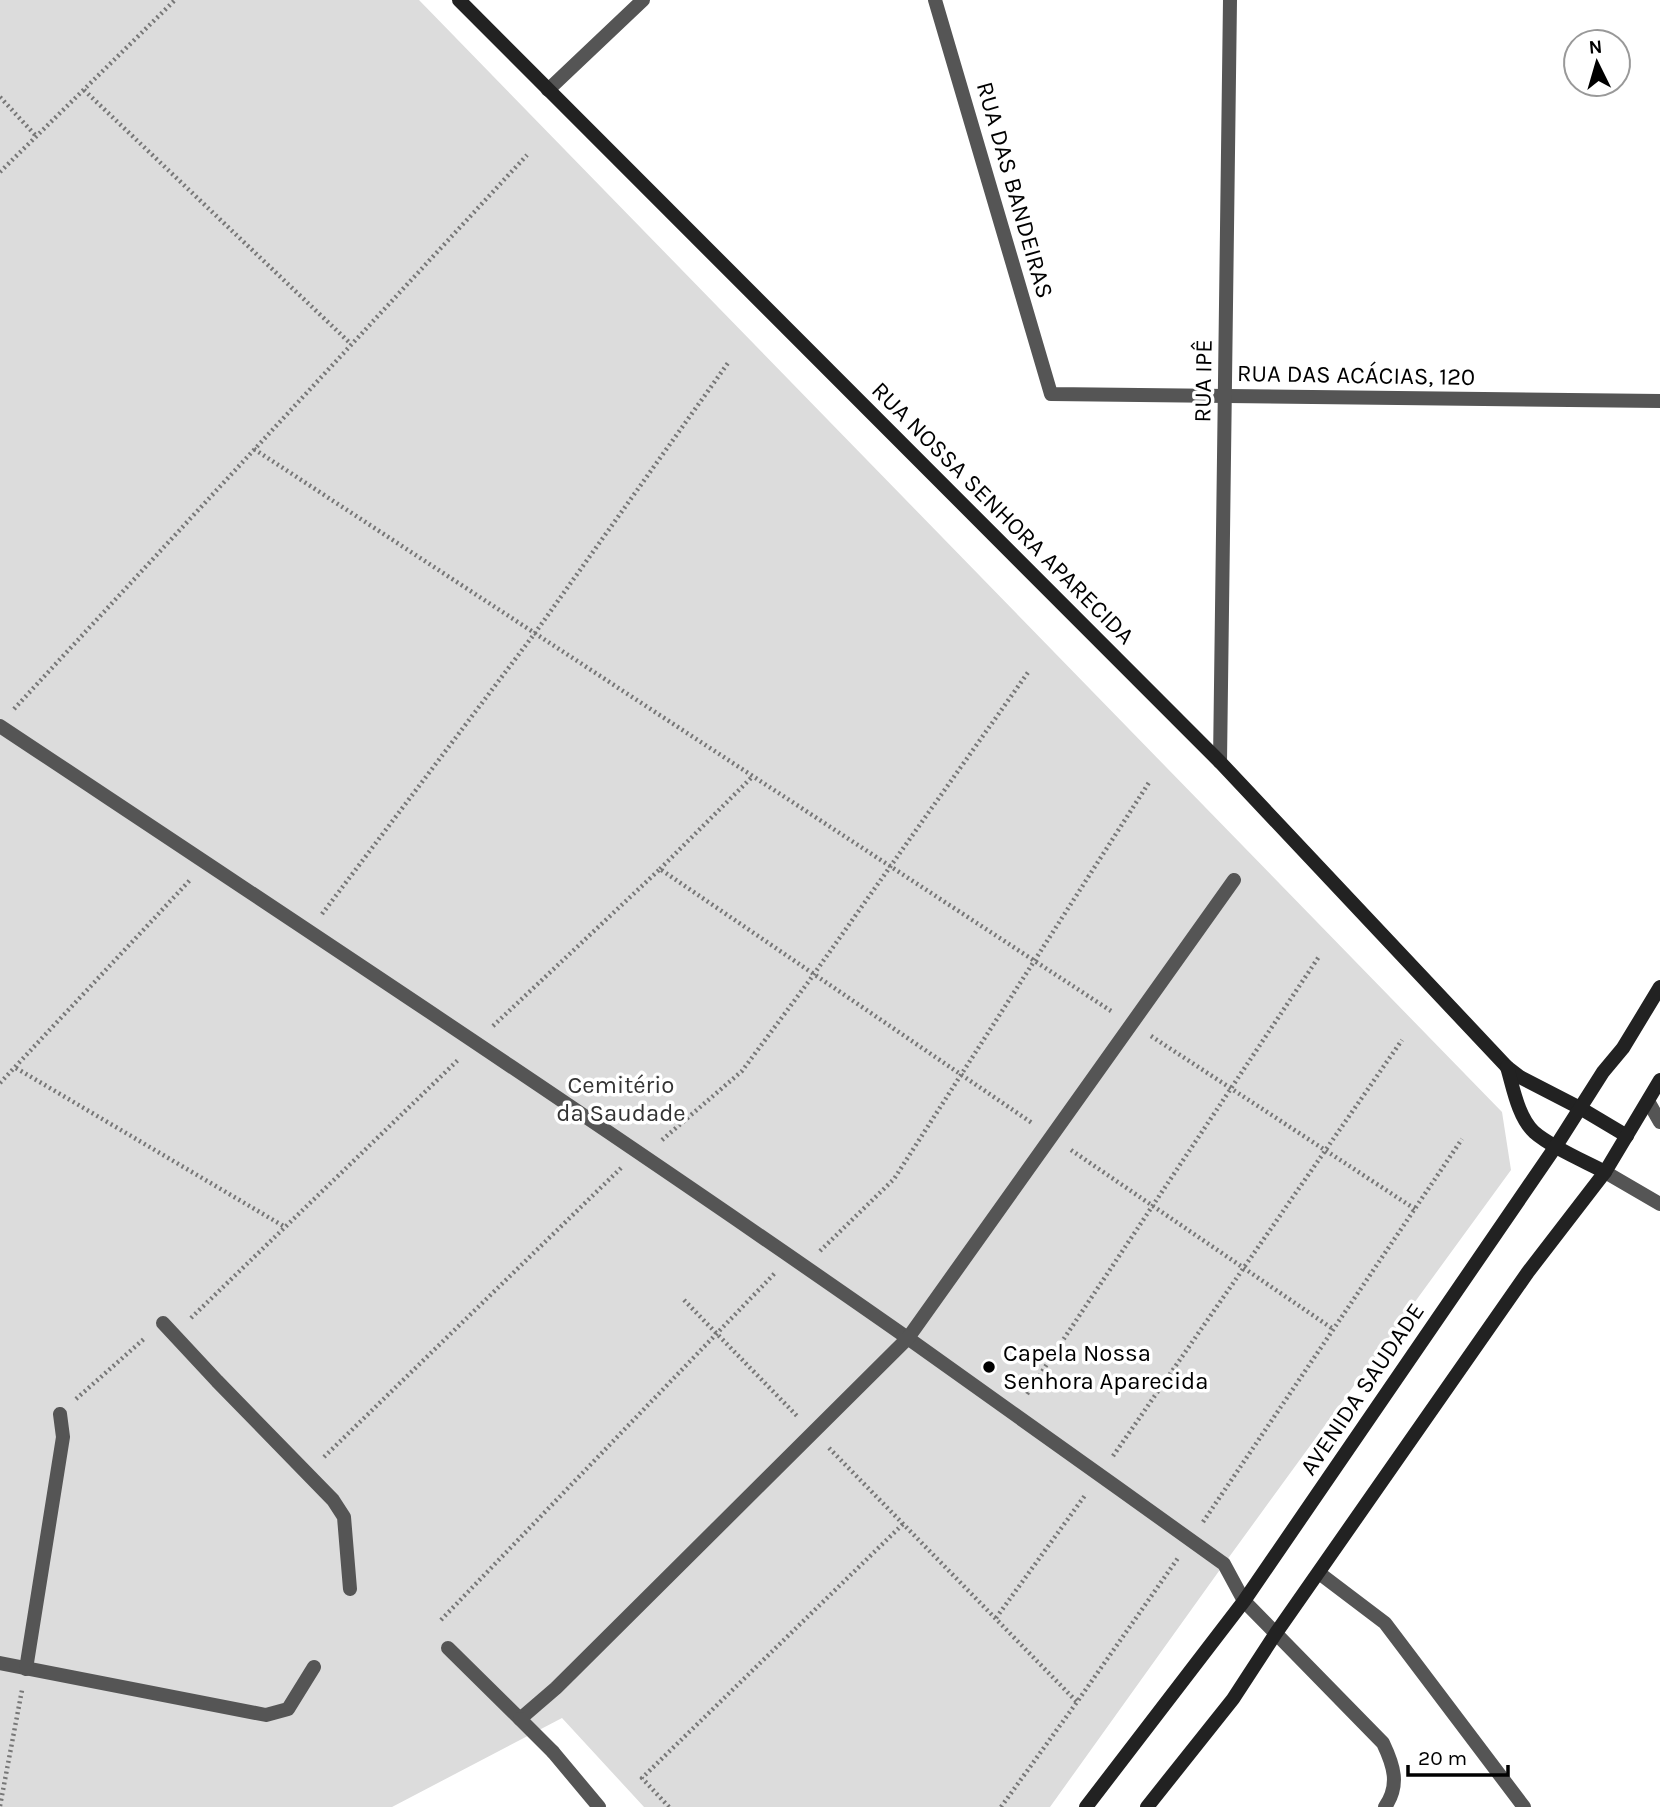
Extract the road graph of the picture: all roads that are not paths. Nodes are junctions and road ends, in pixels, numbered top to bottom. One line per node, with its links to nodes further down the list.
1 (459, 0): 5 (main road, RUA NOSSA SENHORA APARECIDA)
2 (643, 0): 5 (street)
3 (935, 0): 6 (street, RUA DAS BANDEIRAS)
4 (1230, 0): 7 (street, RUA IPÊ)
5 (548, 90): 10 (main road, RUA NOSSA SENHORA APARECIDA)
6 (1051, 394): 7 (street, RUA DAS ACÁCIAS, 120)
7 (1225, 396): 8 (street, RUA DAS ACÁCIAS, 120); 10 (street, RUA IPÊ)
8 (1660, 401)
9 (0, 726): 23 (street)
10 (1220, 762): 13 (main road, RUA NOSSA SENHORA APARECIDA)
11 (1234, 880): 23 (street)
12 (1660, 987): 16 (main road, AVENIDA SAUDADE)
13 (1507, 1067): 16 (main road, RUA NOSSA SENHORA APARECIDA); 19 (main road, RUA NOSSA SENHORA APARECIDA)
14 (1660, 1080): 15 (main road)
15 (1648, 1101): 17 (street); 18 (main road)
16 (1580, 1108): 18 (main road, RUA NOSSA SENHORA APARECIDA); 19 (main road, AVENIDA SAUDADE)
17 (1660, 1122)
18 (1627, 1136): 20 (main road)
19 (1556, 1146): 20 (main road, RUA NOSSA SENHORA APARECIDA); 27 (main road, AVENIDA SAUDADE)
20 (1605, 1172): 21 (street); 25 (main road)
21 (1660, 1204)
22 (163, 1323): 26 (street)
23 (908, 1338): 27 (street); 33 (street)
24 (60, 1413): 32 (street)
25 (1319, 1573): 28 (main road); 38 (street)
26 (350, 1589)
27 (1244, 1601): 28 (street); 35 (main road, AVENIDA SAUDADE)
28 (1276, 1633): 36 (main road); 37 (street)
29 (448, 1648): 33 (street)
30 (0, 1663): 32 (street)
31 (314, 1668): 32 (street)
32 (26, 1669)
33 (520, 1719): 34 (street)
34 (600, 1807)
35 (1086, 1807)
36 (1147, 1807)
37 (1385, 1807)
38 (1524, 1807)

